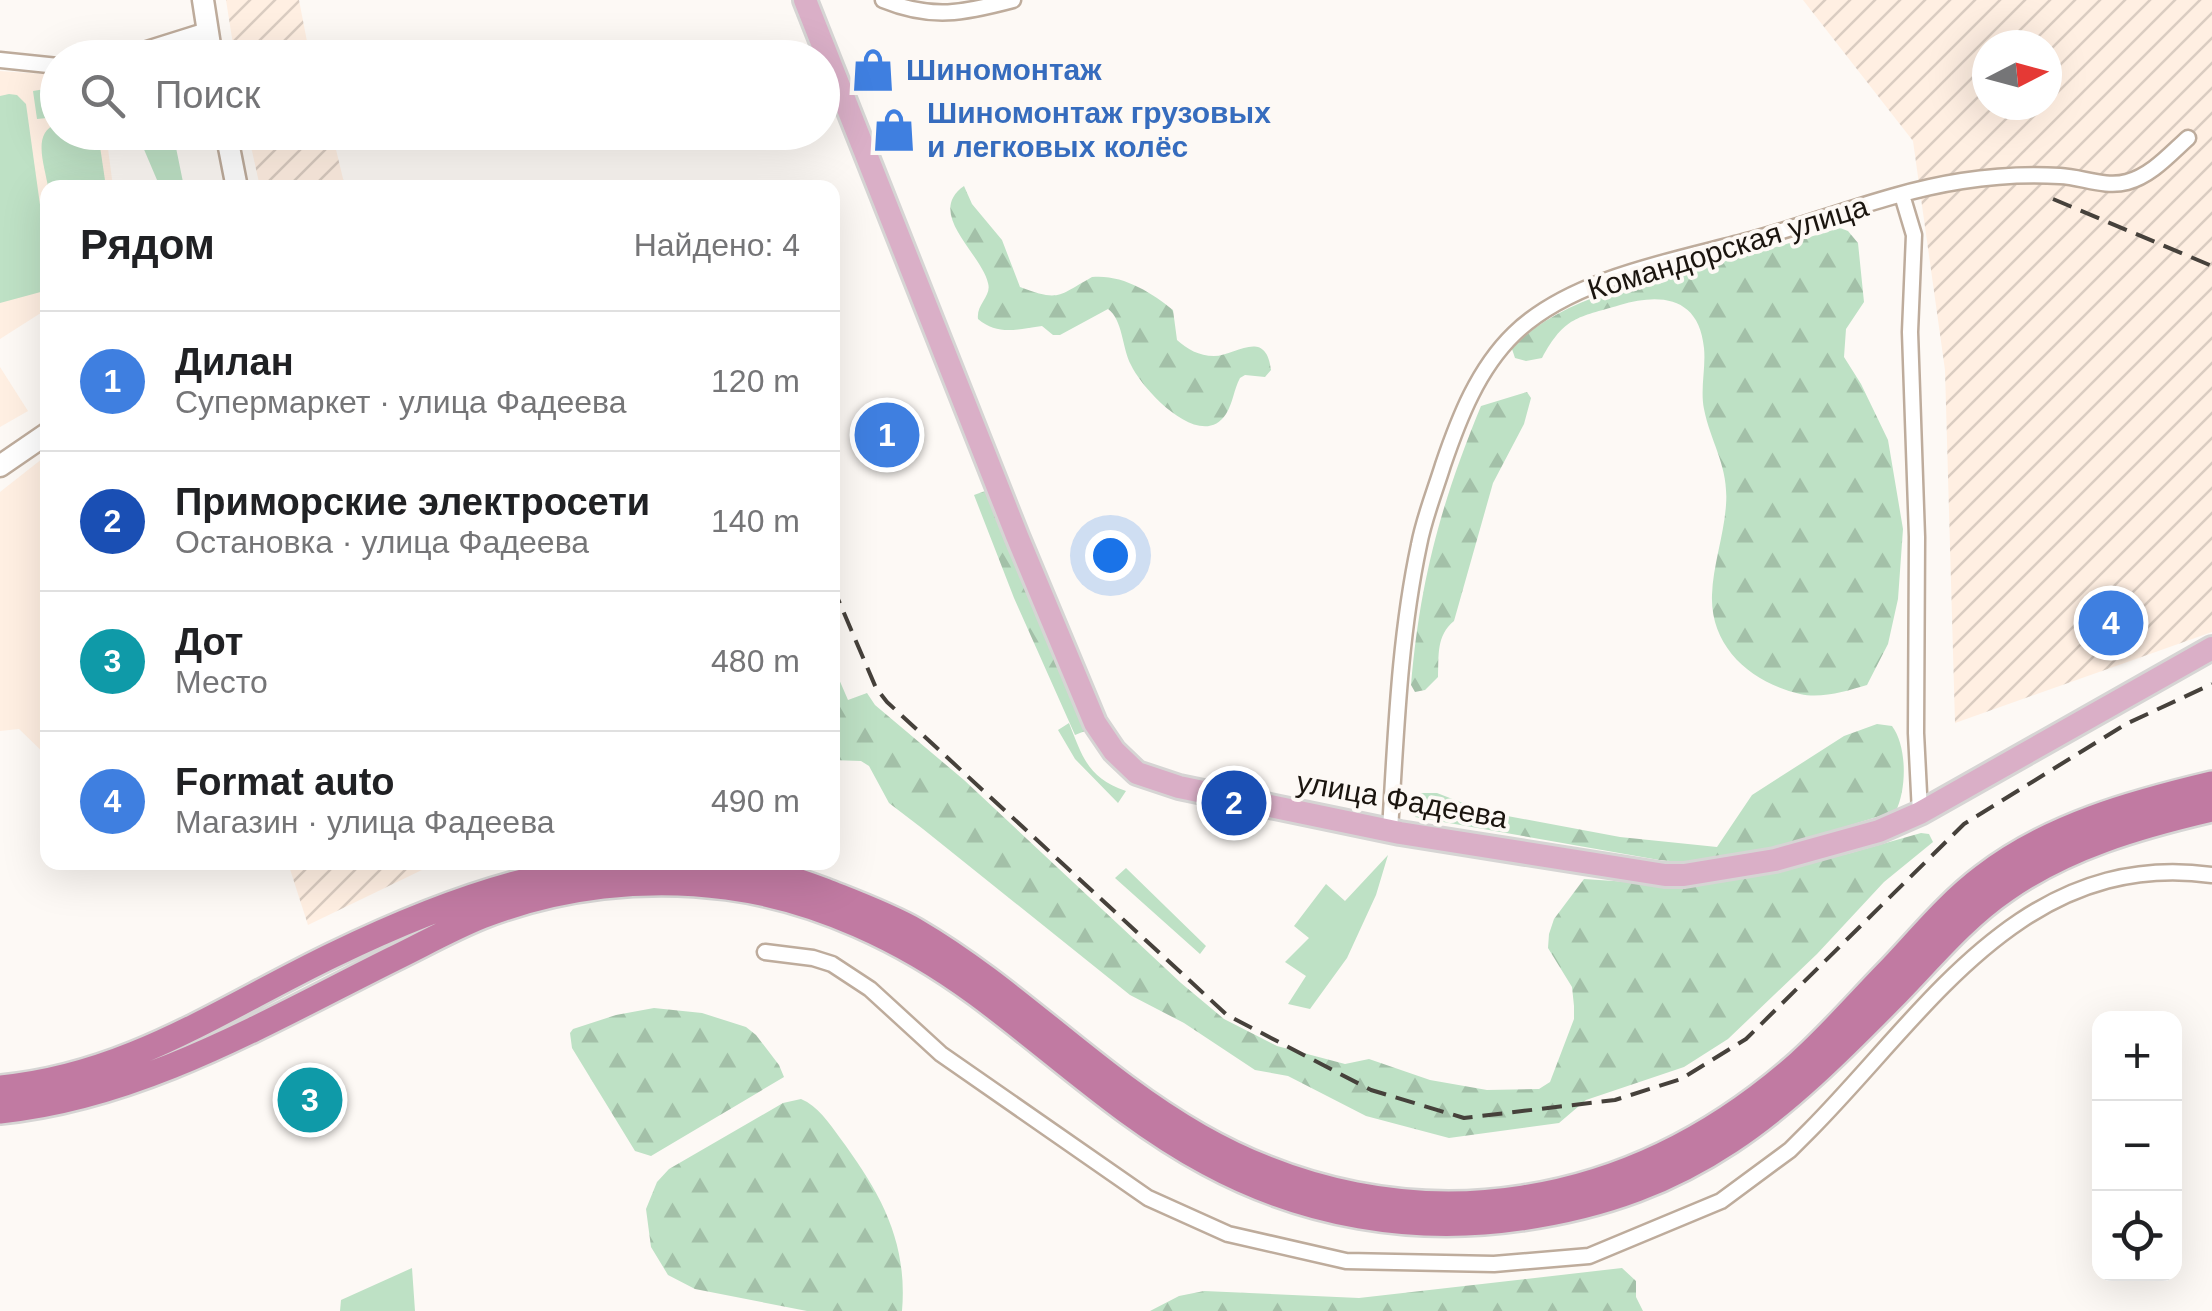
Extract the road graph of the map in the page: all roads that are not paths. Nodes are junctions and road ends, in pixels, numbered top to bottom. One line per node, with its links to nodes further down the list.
1 (204, 0): 5 (main road)
2 (805, 0): 8 (main road, улица Фадеева)
3 (883, 0): 4 (street)
4 (1013, 0)
5 (207, 30): 6 (street); 7 (main road)
6 (175, 40)
7 (209, 40)
8 (821, 40)
9 (0, 60): 10 (street)
10 (40, 64)
11 (840, 88): 22 (main road, улица Фадеева)
12 (2188, 138): 15 (street, Командорская улица)
13 (230, 150): 14 (main road)
14 (235, 180)
15 (1902, 195): 21 (street); 22 (street, Командорская улица)
16 (40, 438): 17 (main road)
17 (0, 466)
18 (2212, 648): 21 (main road, улица Фадеева)
19 (2212, 784): 24 (highway)
20 (2209, 810): 28 (highway)
21 (1920, 813): 22 (main road, улица Фадеева)
22 (1390, 830)
23 (572, 870): 27 (highway)
24 (745, 870)
25 (2212, 875): 26 (street)
26 (765, 952)
27 (0, 1088)
28 (0, 1112)

